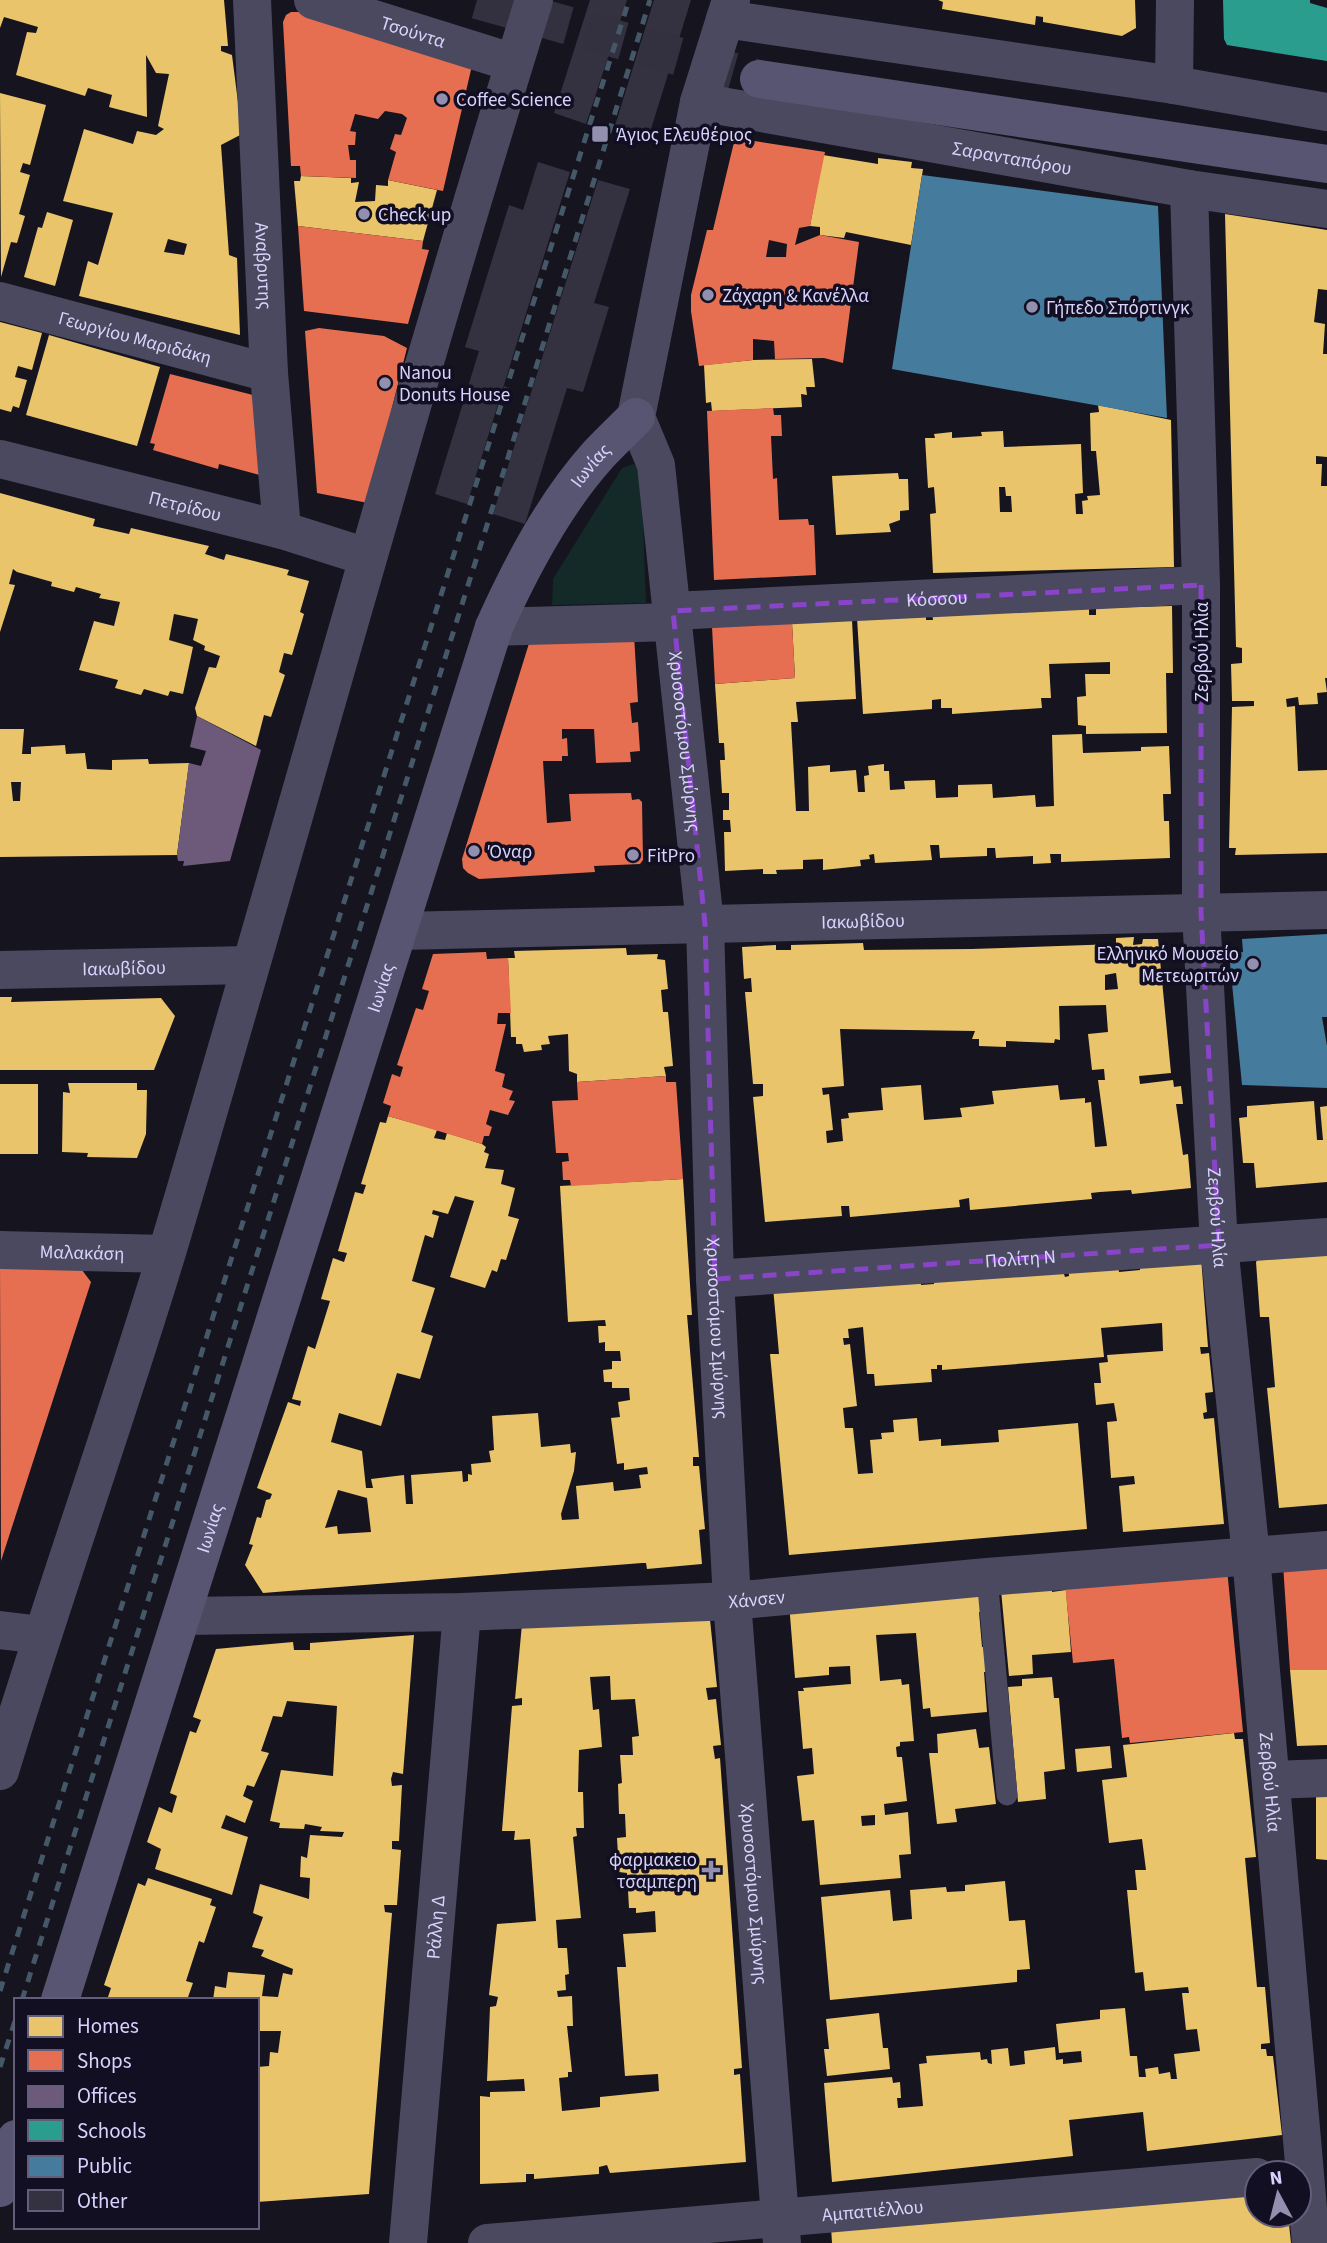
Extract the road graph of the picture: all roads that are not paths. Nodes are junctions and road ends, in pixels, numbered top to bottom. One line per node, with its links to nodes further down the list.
1 (252, 0): 15 (street, Αναβρυτης)
2 (313, 0): 6 (street, Τσούντα)
3 (534, 0): 6 (street)
4 (1175, 0): 8 (street)
5 (728, 10): 8 (street); 9 (street)
6 (514, 63): 19 (street)
7 (759, 79): 11 (street, Σαρανταπόρου)
8 (1174, 85): 10 (street)
9 (699, 102): 12 (street, Σαρανταπόρου); 16 (street)
10 (1327, 112)
11 (1327, 164)
12 (1189, 190): 13 (street, Σαρανταπόρου); 20 (street, Ζερβού Ηλία)
13 (1327, 209)
14 (0, 301): 15 (street, Γεωργίου Μαριδάκη)
15 (269, 373): 18 (street, Αναβρυτης)
16 (636, 417): 21 (street, Χρυσοστόμου Σμύρνης); 22 (street, Ιωνίας)
17 (0, 459): 18 (street, Πετρίδου)
18 (282, 530): 19 (street, Πετρίδου)
19 (367, 557): 27 (street)
20 (1201, 585): 21 (street, Κόσσου); 24 (street, Ζερβού Ηλία)
21 (673, 616): 22 (street, Κόσσου); 25 (street, Χρυσοστόμου Σμύρνης)
22 (494, 627): 26 (street, Ιωνίας)
23 (1327, 910): 24 (street, Ιακωβίδου)
24 (1201, 913): 25 (street, Ιακωβίδου); 30 (street, Ζερβού Ηλία)
25 (705, 924): 26 (street, Ιακωβίδου); 33 (street, Χρυσοστόμου Σμύρνης)
26 (398, 931): 39 (street, Ιωνίας)
27 (250, 965): 28 (street, Ιακωβίδου); 32 (street)
28 (0, 970)
29 (1327, 1237): 30 (street, Πολίτη Ν)
30 (1219, 1245): 33 (street, Πολίτη Ν); 35 (street, Ζερβού Ηλία)
31 (0, 1250): 32 (street, Μαλακάση)
32 (166, 1254): 41 (street)
33 (715, 1279): 37 (street, Χρυσοστόμου Σμύρνης)
34 (1327, 1550): 35 (street, Χάνσεν)
35 (1251, 1556): 36 (street, Χάνσεν); 44 (street, Ζερβού Ηλία)
36 (987, 1577): 37 (street, Χάνσεν); 45 (lane)
37 (732, 1601): 38 (street, Χάνσεν); 51 (street, Χρυσοστόμου Σμύρνης)
38 (462, 1612): 39 (street, Χάνσεν); 52 (street, Ράλλη Δ)
39 (183, 1616): 46 (street, Ιωνίας)
40 (0, 1630): 41 (street)
41 (42, 1635): 42 (street)
42 (0, 1771)
43 (1327, 1778): 44 (street)
44 (1271, 1780): 48 (street, Ζερβού Ηλία)
45 (1007, 1796)
46 (61, 1998)
47 (14, 2145): 50 (street)
48 (1301, 2159)
49 (1243, 2179): 51 (street, Αμπατιέλλου)
50 (0, 2189)
51 (781, 2230): 53 (street, Αμπατιέλλου)
52 (408, 2243)
53 (487, 2243)

